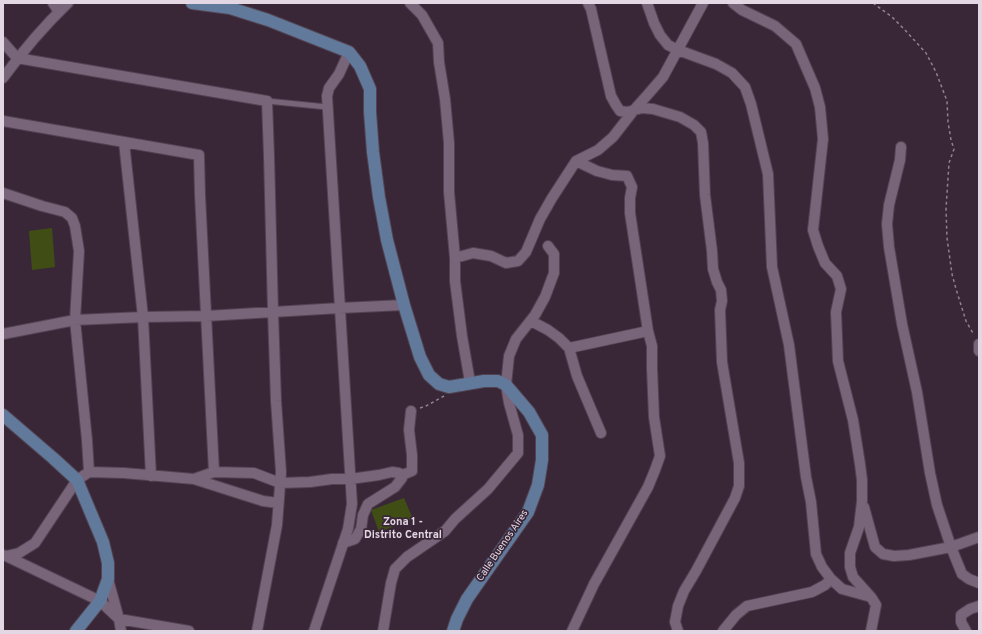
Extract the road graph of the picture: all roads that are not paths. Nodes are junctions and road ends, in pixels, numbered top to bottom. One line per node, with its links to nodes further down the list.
1 (68, 3): 8 (street)
2 (192, 3): 11 (street)
3 (410, 3): 23 (street)
4 (588, 3): 16 (street)
5 (647, 3): 10 (street)
6 (703, 3): 10 (street)
7 (733, 3): 49 (street)
8 (56, 7): 12 (street)
9 (3, 42): 12 (street)
10 (678, 50): 16 (street); 56 (street)
11 (349, 52): 15 (street); 24 (street)
12 (18, 58): 13 (street); 14 (street)
13 (3, 78)
14 (267, 101): 15 (lane); 26 (street)
15 (327, 107): 25 (street)
16 (634, 110): 20 (street); 70 (street)
17 (3, 121): 18 (street)
18 (124, 142): 27 (street); 28 (street)
19 (901, 147): 53 (street)
20 (576, 161): 23 (street); 31 (street)
21 (3, 193): 29 (street)
22 (548, 246): 30 (street)
23 (455, 258): 36 (street)
24 (404, 305): 25 (street); 36 (street)
25 (340, 308): 26 (street); 46 (street)
26 (273, 312): 27 (street); 48 (street)
27 (206, 316): 28 (street); 42 (street)
28 (143, 317): 29 (street); 43 (street)
29 (75, 320): 32 (street); 41 (street)
30 (531, 321): 34 (street); 37 (street)
31 (648, 331): 34 (street); 69 (street)
32 (3, 334)
33 (978, 344): 35 (street)
34 (569, 348): 40 (street)
35 (979, 351)
36 (470, 382): 37 (street)
37 (506, 385): 67 (street); 68 (street, Calle Buenos Aires)
38 (411, 411): 44 (street)
39 (3, 415): 47 (street)
40 (601, 433)
41 (89, 472): 43 (street); 47 (street)
42 (214, 472): 45 (street); 48 (street)
43 (151, 476): 45 (street)
44 (400, 476): 46 (street); 52 (street)
45 (194, 479): 50 (street)
46 (350, 479): 48 (street); 52 (street)
47 (77, 480): 54 (street); 55 (street)
48 (280, 483): 50 (street)
49 (862, 501): 53 (street); 58 (street)
50 (278, 503): 65 (street)
51 (979, 537): 53 (street)
52 (343, 543): 66 (street)
53 (951, 547): 57 (street)
54 (4, 556): 59 (street)
55 (108, 579): 59 (street); 61 (street)
56 (831, 579): 58 (street); 71 (street)
57 (979, 583)
58 (871, 597): 72 (street)
59 (100, 601): 61 (street); 62 (street)
60 (979, 606): 73 (street)
61 (120, 619): 63 (street); 64 (street)
62 (76, 631)
63 (121, 631)
64 (189, 631)
65 (257, 631)
66 (314, 631)
67 (382, 631)
68 (453, 631)
69 (572, 631)
70 (678, 631)
71 (723, 631)
72 (871, 631)
73 (966, 631)

